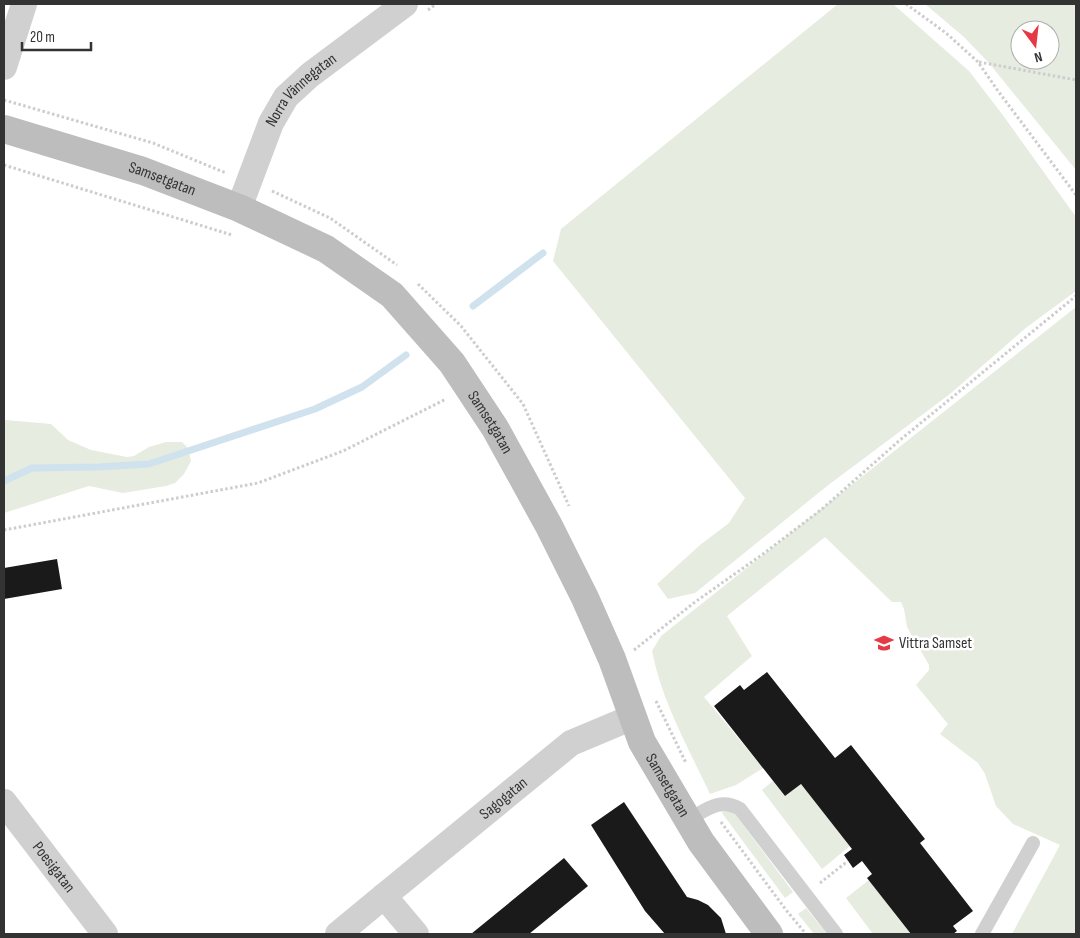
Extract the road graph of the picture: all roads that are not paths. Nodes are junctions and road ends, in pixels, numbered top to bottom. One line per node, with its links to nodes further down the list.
1 (24, 4): 3 (street)
2 (413, 10): 5 (street, Norra Vännegatan)
3 (4, 67)
4 (4, 129): 5 (street, Samsetgatan)
5 (239, 208): 6 (street, Samsetgatan)
6 (633, 717): 8 (street, Samsetgatan); 10 (street, Sagogatan)
7 (4, 802): 11 (street, Poesigatan)
8 (700, 814): 14 (street, Samsetgatan); 15 (lane)
9 (1033, 842): 16 (lane)
10 (384, 896): 12 (street, Sagogatan); 13 (street)
11 (105, 934)
12 (338, 934)
13 (416, 934)
14 (769, 934)
15 (836, 934)
16 (982, 934)

